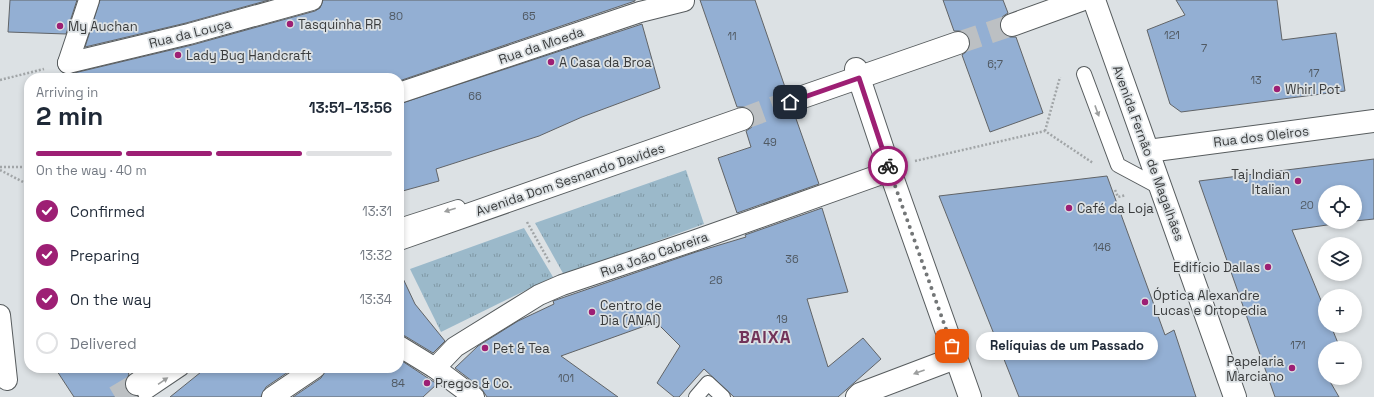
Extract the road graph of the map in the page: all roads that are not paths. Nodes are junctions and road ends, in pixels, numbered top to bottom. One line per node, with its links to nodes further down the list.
1 (89, 0): 2 (street, Rua da Louça)
2 (312, 0)
3 (1050, 0): 6 (lane)
4 (684, 1): 10 (street, Rua da Moeda)
5 (1091, 2): 6 (street); 14 (street, Avenida Fernão de Magalhães)
6 (1012, 24)
7 (958, 43): 9 (street)
8 (1084, 74): 16 (lane, one-way to 16)
9 (859, 77): 11 (street); 15 (street)
10 (404, 91)
11 (790, 101)
12 (741, 118): 17 (lane, one-way to 17); 18 (street, Avenida Dom Sesnando Davides); 19 (lane)
13 (1374, 121): 14 (street, Rua dos Oleiros)
14 (1148, 151): 16 (street, Avenida Fernão de Magalhães)
15 (890, 171): 22 (street); 23 (street, Rua João Cabreira)
16 (1161, 188): 35 (street, Avenida Fernão de Magalhães)
17 (404, 224)
18 (404, 237)
19 (404, 248)
20 (0, 315): 27 (street)
21 (404, 349): 23 (street)
22 (956, 358): 33 (street, one-way to 33); 34 (street)
23 (435, 368): 29 (street)
24 (152, 373): 28 (street)
25 (165, 373): 28 (lane, one-way to 25)
26 (307, 373): 30 (street)
27 (7, 380)
28 (139, 381)
29 (460, 393)
30 (272, 397)
31 (696, 397): 32 (lane)
32 (723, 397)
33 (857, 397)
34 (970, 397)
35 (1235, 397)

